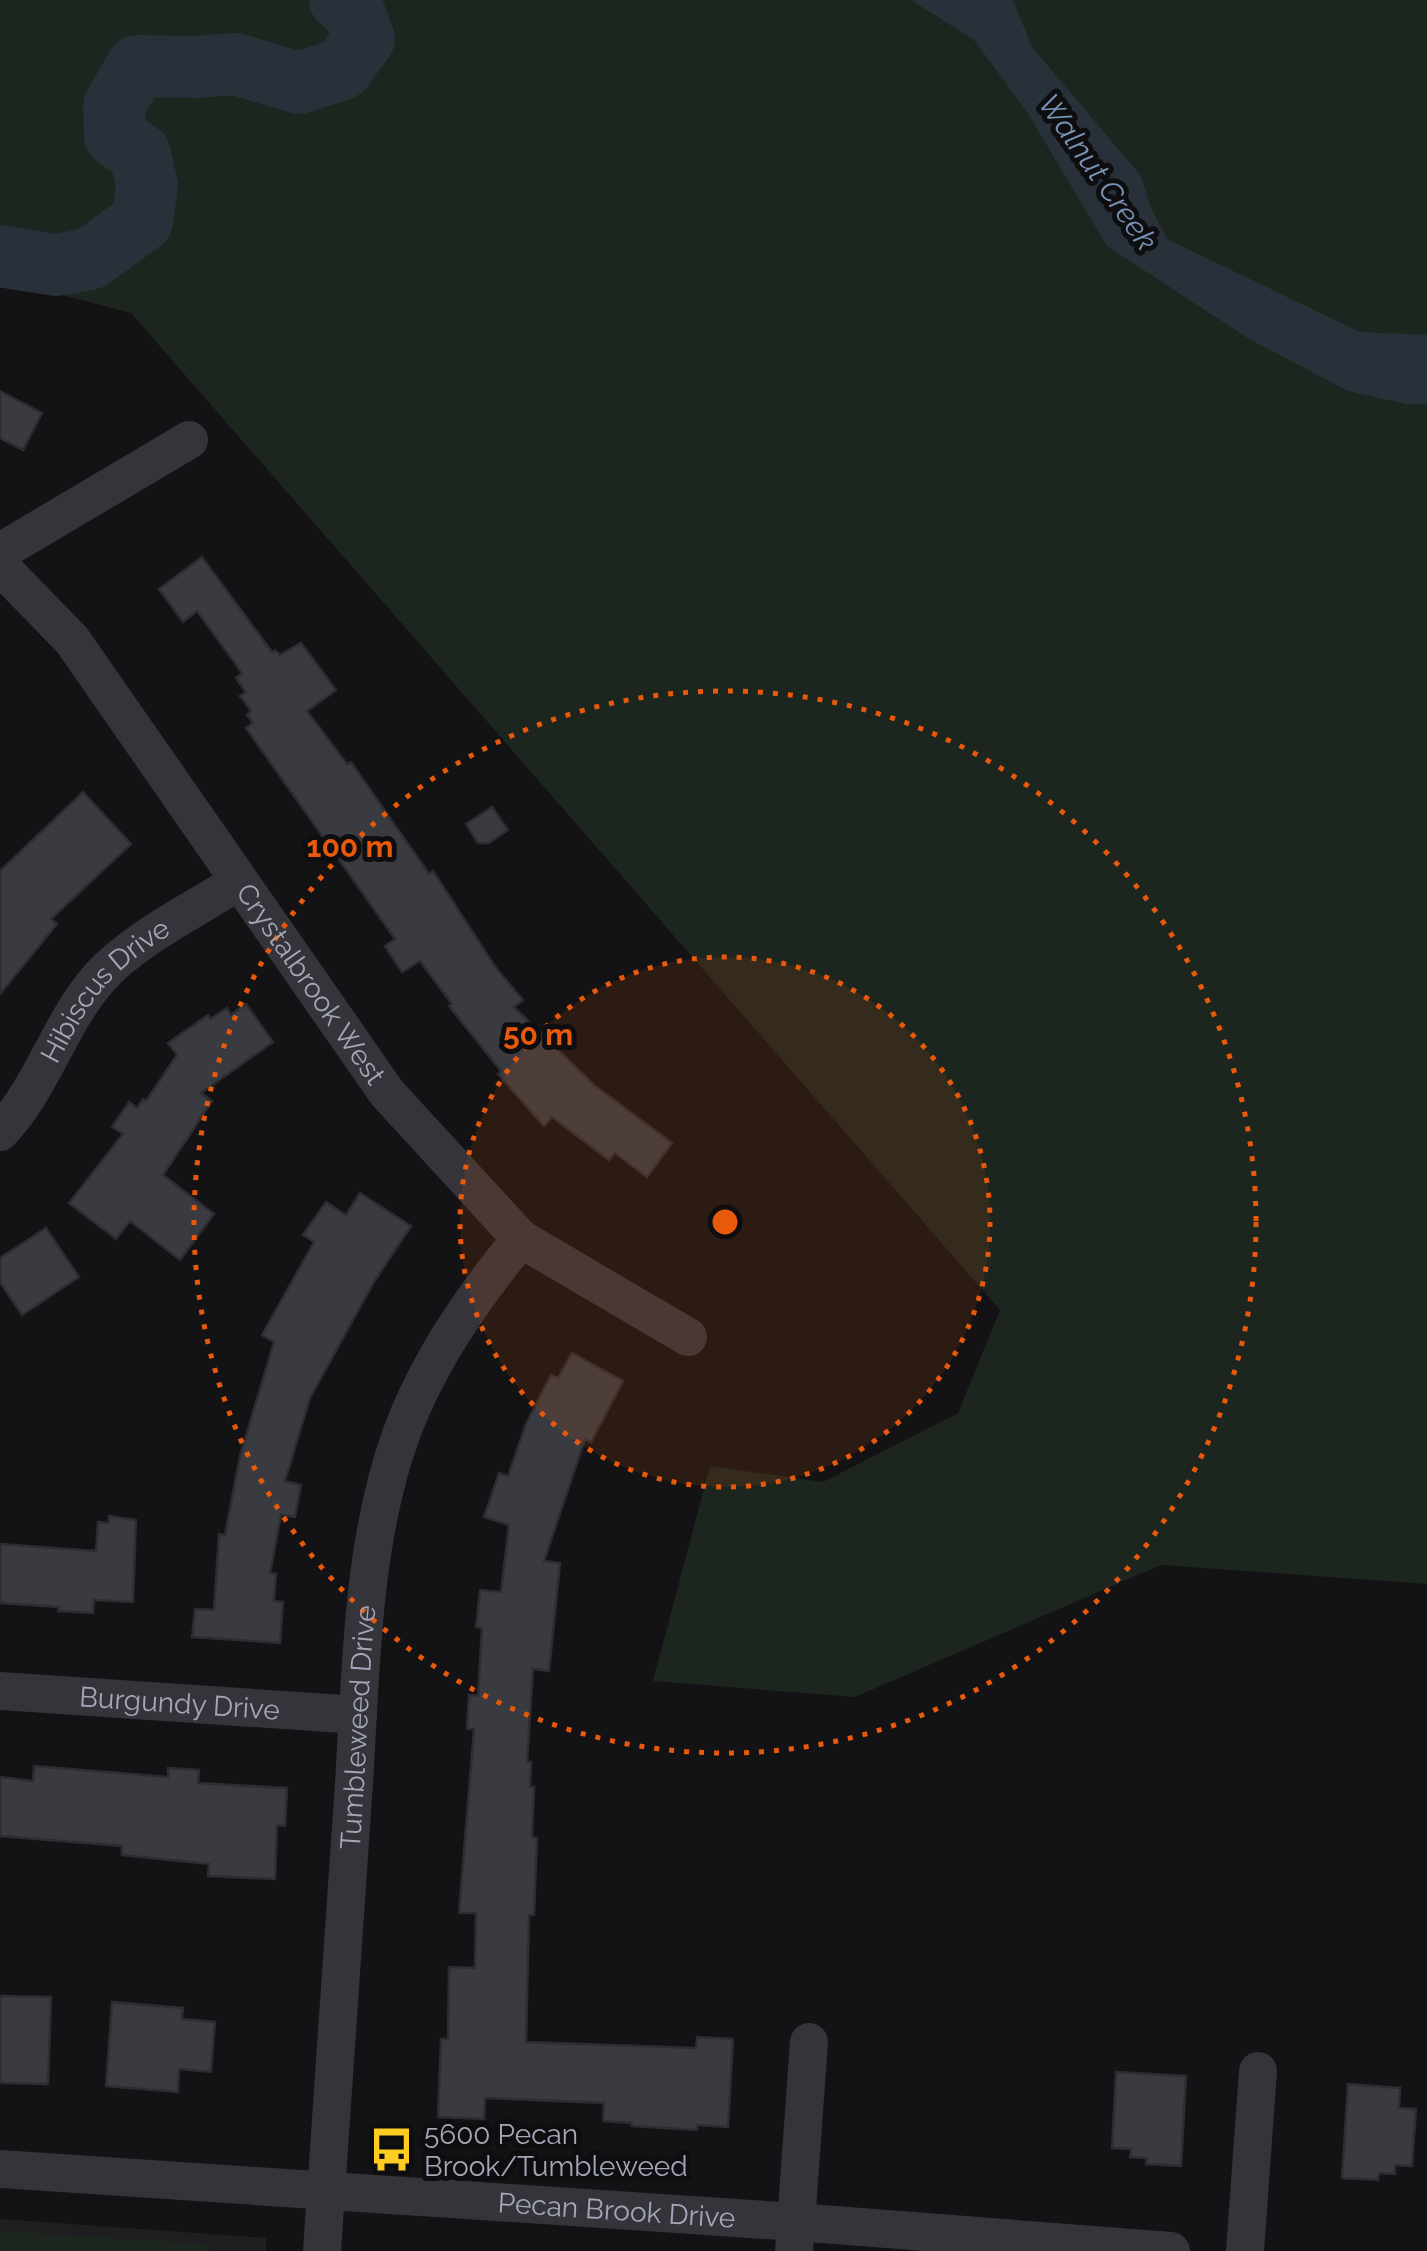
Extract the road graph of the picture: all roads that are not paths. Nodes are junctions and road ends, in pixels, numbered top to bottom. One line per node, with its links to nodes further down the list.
1 (189, 440): 2 (street)
2 (0, 552)
3 (0, 566): 4 (street, Crystalbrook West)
4 (239, 882): 5 (street, Hibiscus Drive); 6 (street, Crystalbrook West)
5 (0, 1132)
6 (521, 1239): 7 (street, Crystalbrook West); 9 (street, Tumbleweed Drive)
7 (688, 1337)
8 (0, 1691): 9 (street, Burgundy Drive)
9 (358, 1715): 13 (street, Tumbleweed Drive)
10 (808, 2042): 14 (street)
11 (1258, 2071): 17 (street)
12 (0, 2169): 13 (street, Pecan Brook Drive)
13 (327, 2191): 14 (street, Pecan Brook Drive); 15 (street, Tumbleweed Drive)
14 (795, 2236): 16 (street, Pecan Brook Drive)
15 (322, 2251)
16 (1171, 2251)
17 (1245, 2251)

